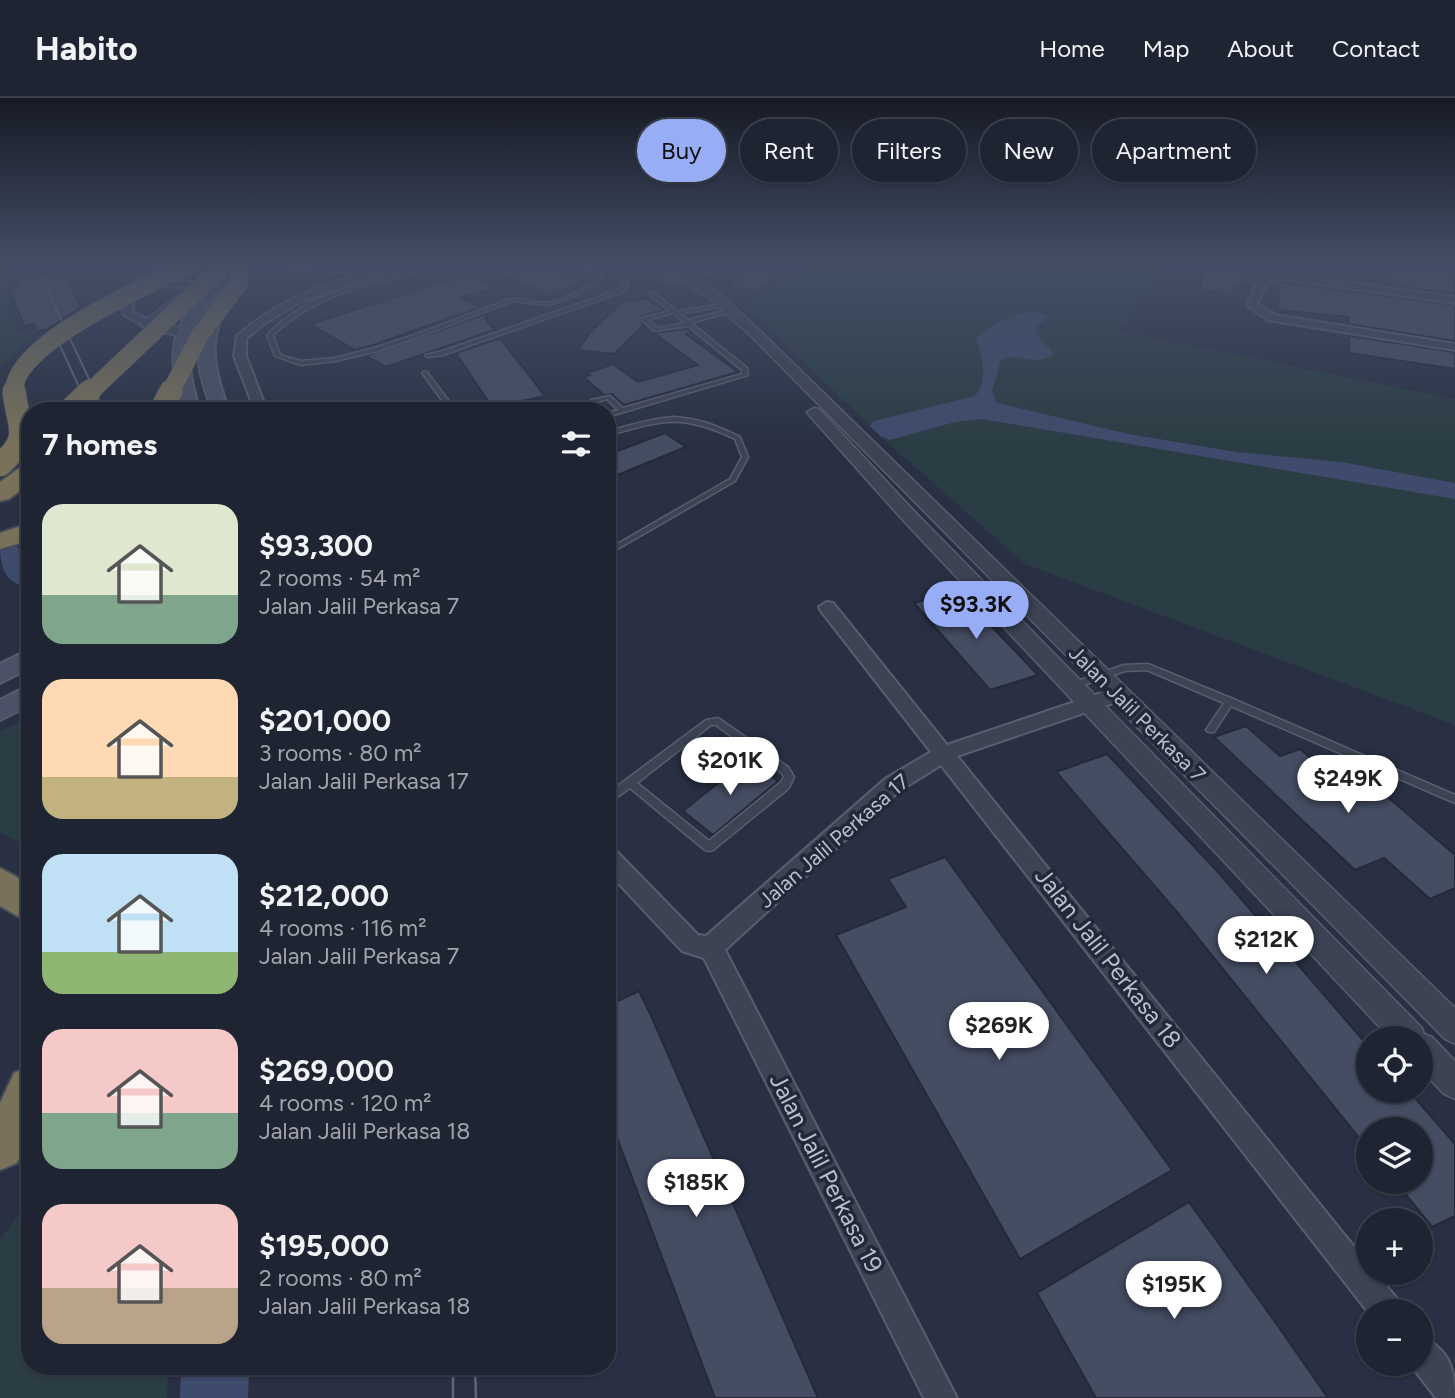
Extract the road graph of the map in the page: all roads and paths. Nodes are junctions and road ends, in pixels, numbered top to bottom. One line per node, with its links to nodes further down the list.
1 (78, 325): 35 (highway, bridge)
2 (143, 325): 19 (street)
3 (172, 325): 23 (highway, bridge)
4 (178, 325): 24 (highway)
5 (186, 325): 19 (main road)
6 (208, 325): 25 (highway, bridge)
7 (210, 325): 18 (main road)
8 (255, 325): 28 (street)
9 (282, 325): 10 (lane)
10 (443, 325)
11 (524, 325): 21 (lane)
12 (650, 325): 13 (lane)
13 (680, 325)
14 (690, 325): 33 (lane)
15 (733, 325): 48 (street, Jalan Jalil Perkasa 7)
16 (735, 325): 47 (street, Jalan Jalil Perkasa 7)
17 (1319, 325): 20 (street)
18 (207, 330): 19 (street); 27 (main road)
19 (184, 332): 26 (main road)
20 (1455, 347)
21 (428, 355)
22 (425, 373): 29 (lane)
23 (80, 402)
24 (105, 402)
25 (166, 402)
26 (190, 402)
27 (218, 402)
28 (258, 402)
29 (446, 402)
30 (594, 402): 31 (lane)
31 (613, 402)
32 (616, 405): 33 (lane)
33 (622, 411): 34 (lane)
34 (616, 412)
35 (21, 416)
36 (616, 431): 45 (lane)
37 (21, 438): 39 (highway, bridge)
38 (21, 455): 40 (highway)
39 (0, 465)
40 (0, 473)
41 (21, 478): 42 (highway)
42 (0, 494)
43 (21, 534): 44 (highway)
44 (0, 541)
45 (616, 547)
46 (827, 607): 53 (street, Jalan Jalil Perkasa 18)
47 (1107, 686): 48 (street, Jalan Jalil Perkasa 17); 50 (lane); 62 (street, Jalan Jalil Perkasa 7)
48 (1080, 695): 53 (street, Jalan Jalil Perkasa 17); 61 (street, Jalan Jalil Perkasa 7)
49 (21, 699): 51 (main road)
50 (1230, 701): 52 (lane); 56 (lane)
51 (0, 711)
52 (1211, 730)
53 (945, 753): 60 (street, Jalan Jalil Perkasa 17); 67 (street, Jalan Jalil Perkasa 18)
54 (630, 783): 54 (lane); 55 (lane)
55 (616, 793)
56 (1455, 799)
57 (616, 865): 60 (street)
58 (0, 885): 59 (highway)
59 (21, 900)
60 (715, 945): 70 (street, Jalan Jalil Perkasa 19)
61 (1399, 1026)
62 (1455, 1029)
63 (1433, 1060): 64 (street)
64 (1455, 1083)
65 (21, 1112): 66 (highway)
66 (0, 1146)
67 (1377, 1299)
68 (1433, 1368): 69 (street)
69 (1455, 1396)
70 (941, 1398)

